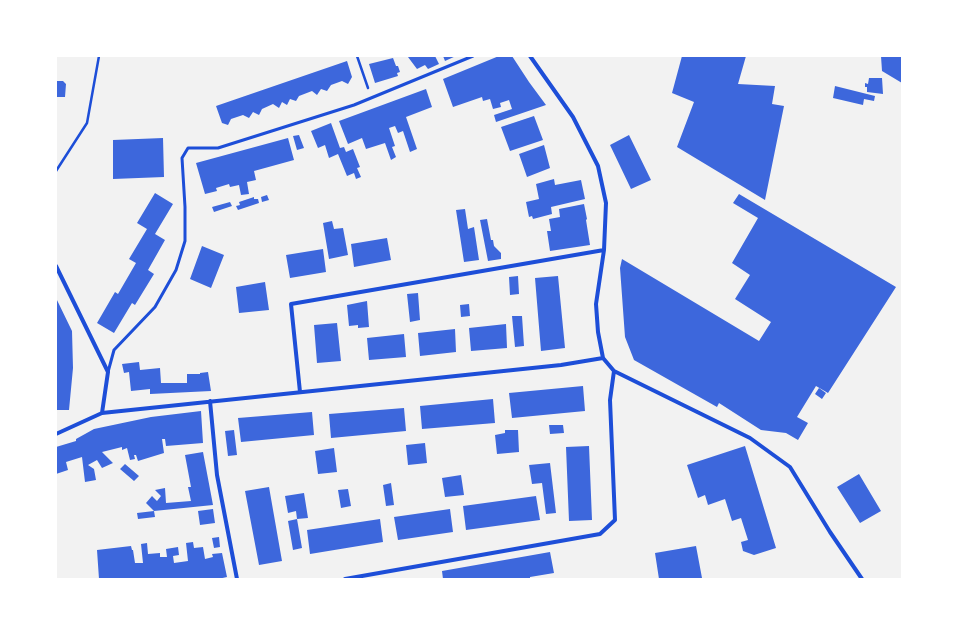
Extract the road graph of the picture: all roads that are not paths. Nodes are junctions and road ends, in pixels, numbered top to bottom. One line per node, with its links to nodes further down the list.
1 (474, 56): 7 (lane)
2 (530, 56): 3 (street)
3 (604, 250): 5 (street); 8 (street)
4 (56, 266): 7 (street)
5 (603, 358): 6 (street); 8 (street)
6 (614, 370): 13 (street); 14 (street)
7 (108, 372): 10 (street)
8 (300, 392): 9 (street)
9 (210, 401): 10 (street); 12 (street)
10 (102, 413): 11 (street)
11 (56, 434)
12 (237, 579)
13 (345, 579)
14 (862, 579)

